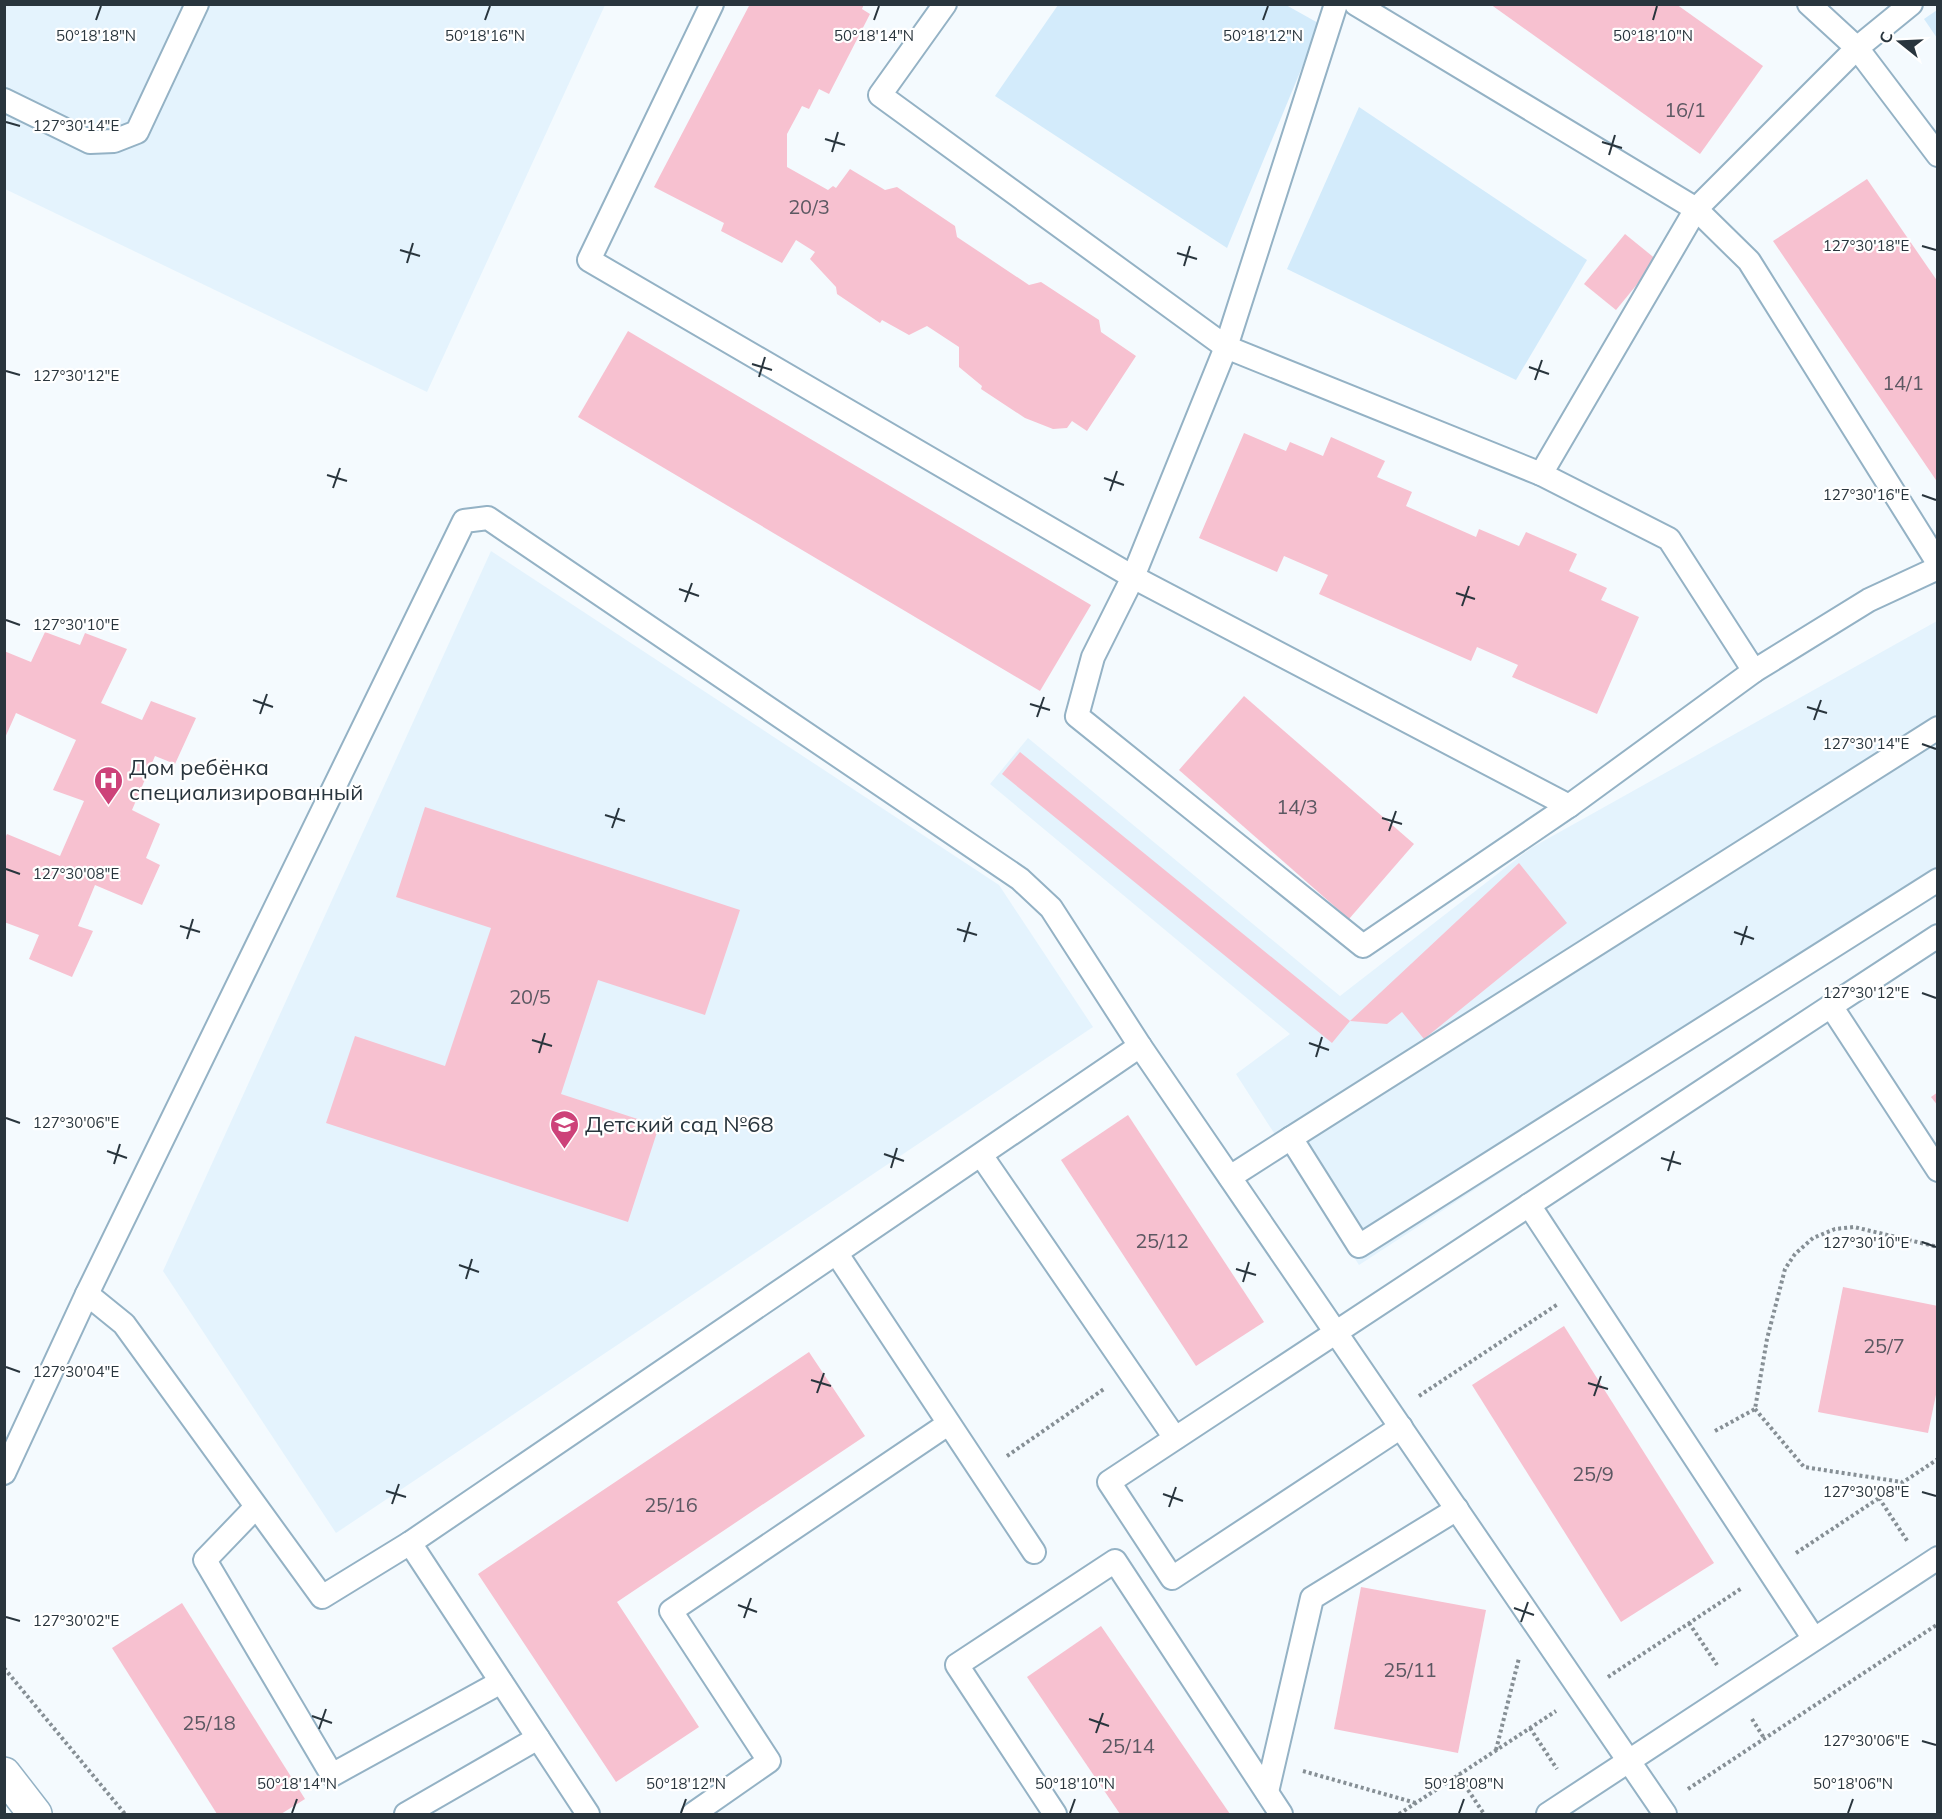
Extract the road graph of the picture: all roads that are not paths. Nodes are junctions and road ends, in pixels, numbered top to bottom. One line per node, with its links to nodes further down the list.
1 (197, 4): 9 (lane)
2 (712, 4): 16 (lane)
3 (945, 4): 12 (lane)
4 (1336, 4): 12 (lane)
5 (1356, 4): 11 (lane)
6 (1809, 4): 8 (lane)
7 (1911, 4): 8 (lane)
8 (1857, 48): 10 (lane); 11 (lane)
9 (4, 100)
10 (1938, 155)
11 (1696, 209): 13 (lane); 14 (lane)
12 (1226, 347): 13 (lane); 16 (lane)
13 (1541, 474): 17 (lane)
14 (1938, 563)
15 (1938, 568): 17 (lane)
16 (1133, 577): 19 (lane); 19 (lane)
17 (1754, 671): 19 (lane)
18 (1938, 728): 24 (lane)
19 (1569, 806)
20 (1938, 880): 24 (lane)
21 (1938, 936): 22 (lane)
22 (1831, 1006): 26 (lane); 28 (lane)
23 (1140, 1046): 25 (lane); 27 (lane); 30 (lane)
24 (1291, 1138): 27 (lane)
25 (981, 1155): 29 (lane); 34 (lane)
26 (1938, 1170)
27 (1230, 1177): 31 (lane)
28 (1529, 1205): 31 (lane); 41 (lane)
29 (837, 1254): 33 (lane); 38 (lane)
30 (87, 1294): 35 (lane); 36 (lane)
31 (1336, 1332): 32 (lane); 34 (lane)
32 (1396, 1420): 34 (lane); 37 (lane)
33 (948, 1424): 39 (lane); 51 (lane)
34 (1175, 1438)
35 (4, 1473)
36 (256, 1507): 38 (lane); 42 (lane)
37 (1457, 1509): 44 (lane); 46 (lane)
38 (410, 1543): 42 (lane)
39 (1034, 1552)
40 (1938, 1558): 41 (lane)
41 (1814, 1639): 44 (lane)
42 (501, 1682): 43 (lane)
43 (538, 1738): 49 (lane); 50 (lane)
44 (1629, 1761): 47 (lane); 54 (lane)
45 (4, 1774): 48 (street)
46 (1266, 1792): 52 (lane); 53 (lane)
47 (1663, 1811)
48 (35, 1815)
49 (406, 1815)
50 (588, 1815)
51 (693, 1815)
52 (1055, 1815)
53 (1281, 1815)
54 (1548, 1815)

